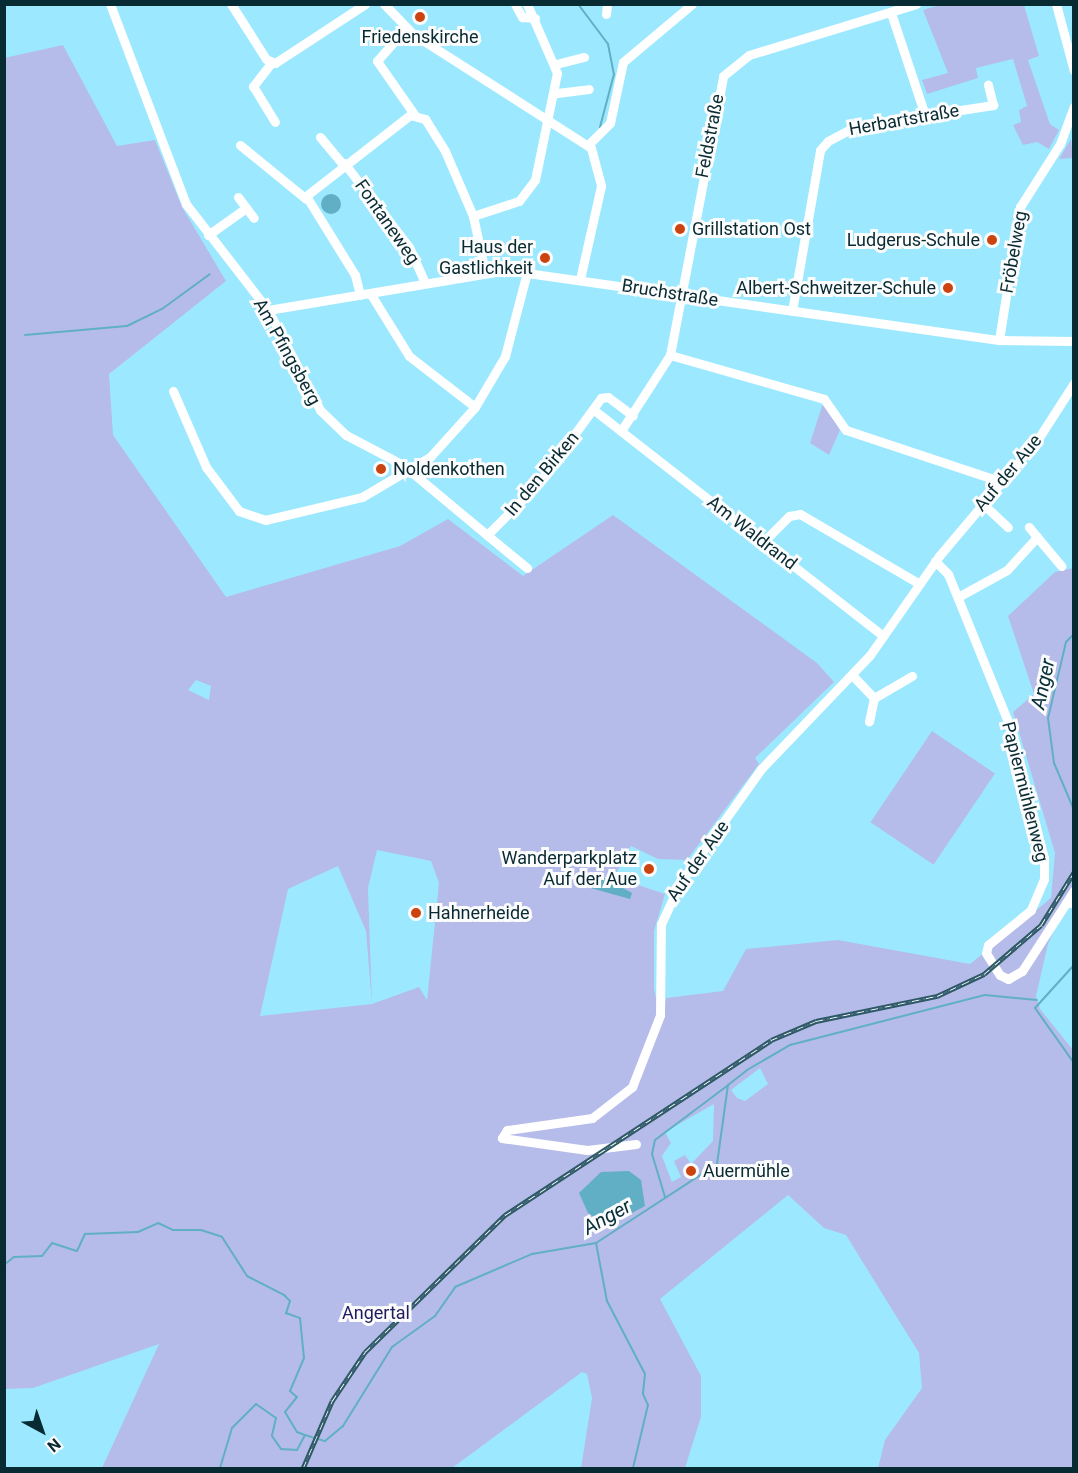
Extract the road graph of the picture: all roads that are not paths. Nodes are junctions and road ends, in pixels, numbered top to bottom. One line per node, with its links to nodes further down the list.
1 (110, 4): 34 (street, Am Pfingsberg)
2 (231, 4): 14 (street)
3 (365, 4): 14 (street)
4 (384, 4): 12 (street)
5 (515, 4): 11 (street)
6 (527, 4): 11 (street)
7 (692, 4): 27 (street)
8 (916, 4): 10 (street, Feldstraße)
9 (1056, 4): 16 (street)
10 (891, 13): 22 (street); 40 (street, Feldstraße)
11 (535, 18): 15 (street)
12 (406, 28): 21 (street); 23 (street)
13 (584, 57): 15 (street)
14 (272, 62): 24 (street)
15 (556, 64): 19 (street)
16 (1074, 71)
17 (988, 85): 22 (street, Herbartstraße)
18 (589, 89): 19 (street)
19 (557, 93): 23 (street)
20 (1074, 106): 43 (street, Fröbelweg)
21 (414, 114): 28 (street); 32 (street)
22 (925, 115): 42 (street, Herbartstraße)
23 (549, 120): 27 (street); 32 (street)
24 (275, 122)
25 (320, 137): 28 (street, Fontaneweg)
26 (240, 145): 30 (street)
27 (588, 145): 37 (street)
28 (343, 164): 30 (street); 38 (street, Fontaneweg)
29 (238, 197): 31 (street)
30 (306, 199): 39 (street)
31 (246, 208): 33 (street); 34 (street)
32 (473, 216): 35 (street)
33 (254, 218)
34 (208, 235): 41 (street, Am Pfingsberg)
35 (485, 272): 36 (street, Bruchstraße); 38 (street, Bruchstraße)
36 (527, 272): 37 (street, Bruchstraße); 48 (street)
37 (580, 279): 40 (street, Bruchstraße)
38 (425, 283): 39 (street, Bruchstraße)
39 (365, 294): 41 (street, Bruchstraße); 48 (street)
40 (681, 295): 42 (street, Bruchstraße); 45 (street)
41 (268, 310): 52 (street, Am Pfingsberg)
42 (792, 311): 43 (street, Bruchstraße)
43 (999, 340): 44 (street, Bruchstraße)
44 (1074, 341)
45 (670, 355): 50 (street); 53 (street)
46 (1074, 383): 53 (street, Auf der Aue)
47 (173, 391): 52 (street)
48 (475, 407): 52 (street)
49 (594, 410): 50 (street); 51 (street); 57 (street, In den Birken)
50 (633, 416): 51 (street)
51 (621, 431): 59 (street, Am Waldrand)
52 (411, 471): 57 (street)
53 (1002, 482): 54 (street, Auf der Aue)
54 (983, 504): 55 (street); 60 (street, Auf der Aue)
55 (1008, 527)
56 (1029, 527): 58 (street)
57 (487, 535): 62 (street)
58 (1037, 537): 61 (street); 64 (street)
59 (764, 542): 63 (street); 65 (street, Am Waldrand)
60 (935, 561): 63 (street, Auf der Aue); 64 (street, Papiermühlenweg)
61 (1061, 566)
62 (527, 568)
63 (918, 583): 65 (street, Auf der Aue)
64 (958, 597): 71 (street, Papiermühlenweg)
65 (883, 636): 66 (street, Auf der Aue)
66 (852, 675): 68 (street); 72 (street, Auf der Aue)
67 (912, 676): 68 (street)
68 (874, 698): 69 (street)
69 (869, 721)
70 (1074, 890): 71 (street, Papiermühlenweg)
71 (1070, 903)
72 (636, 1144)

